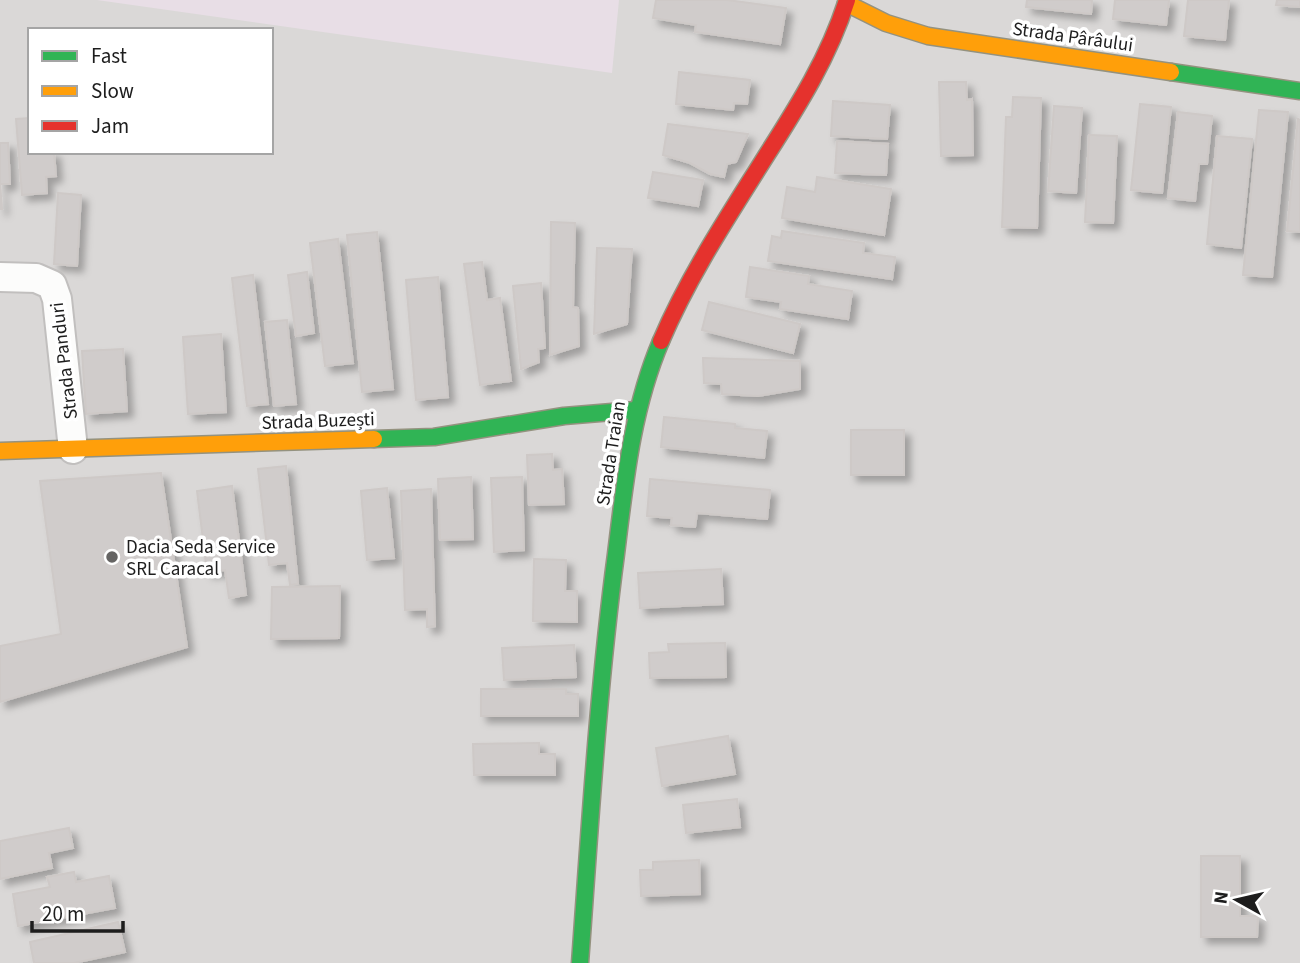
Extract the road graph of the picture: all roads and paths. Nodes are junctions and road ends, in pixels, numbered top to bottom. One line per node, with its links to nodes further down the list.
1 (846, 1): 2 (street, Strada Pârâului); 4 (street, Strada Traian)
2 (1300, 91)
3 (0, 277): 5 (street, Strada Panduri)
4 (636, 410): 5 (street, Strada Buzești); 7 (street, Strada Traian)
5 (73, 449): 6 (street, Strada Buzești)
6 (0, 452)
7 (580, 963)

